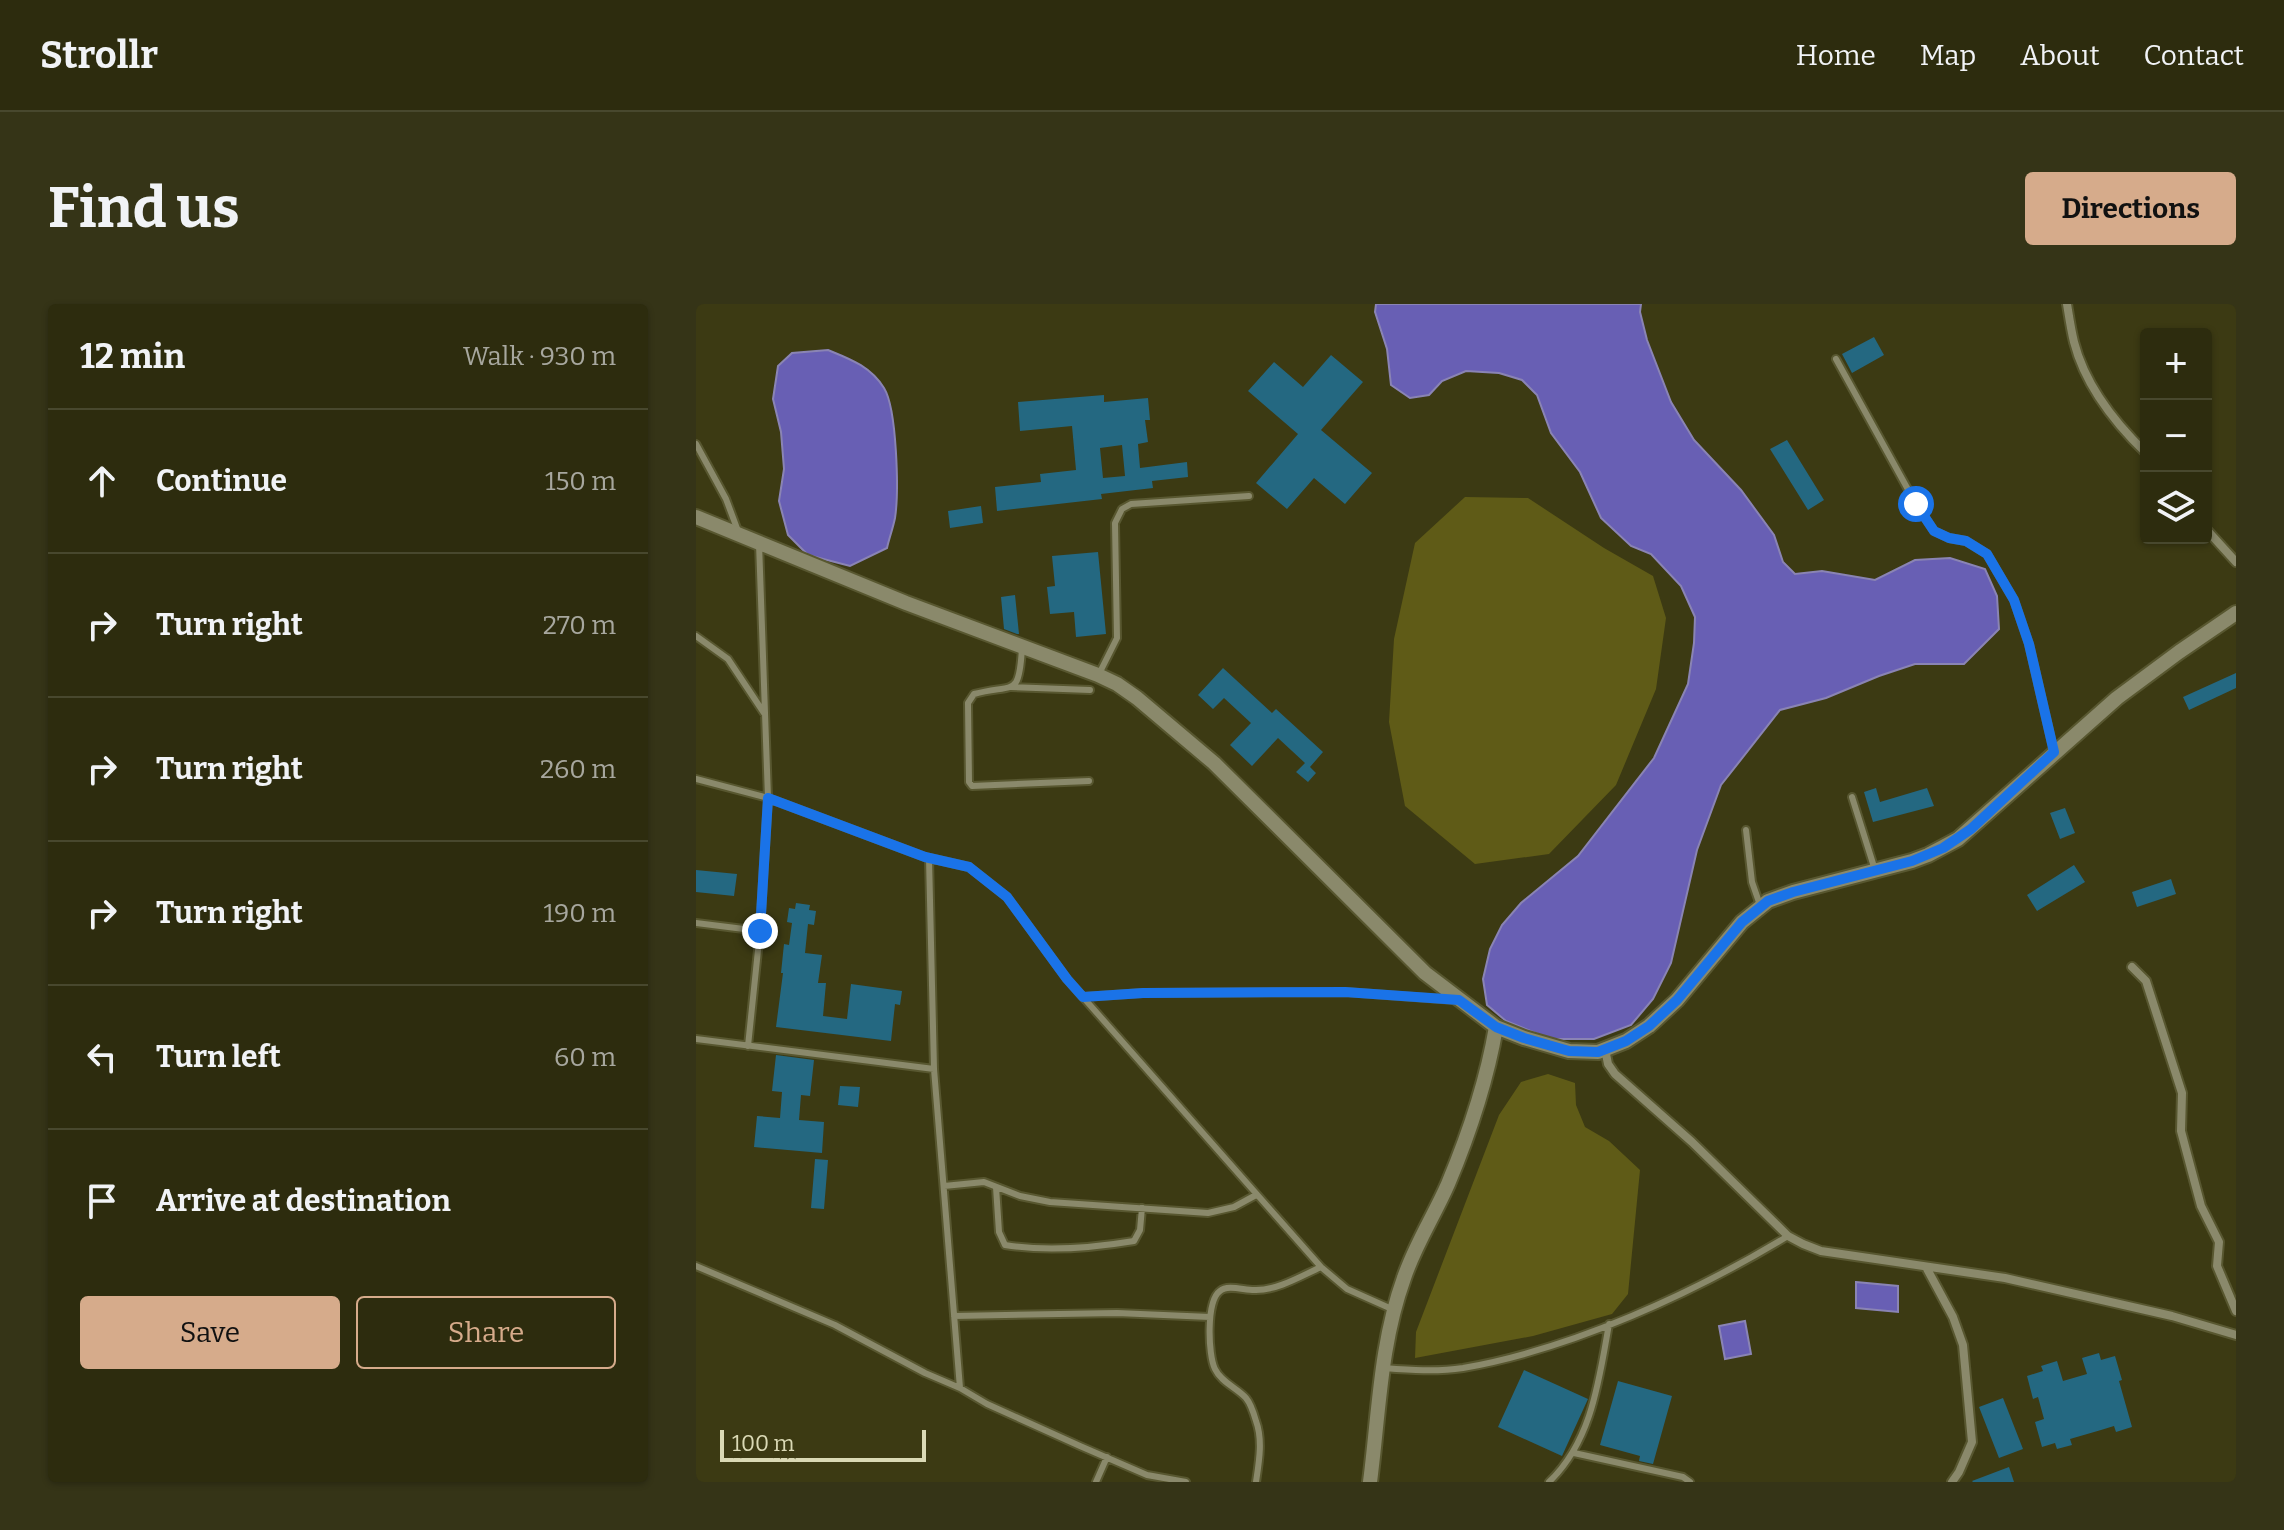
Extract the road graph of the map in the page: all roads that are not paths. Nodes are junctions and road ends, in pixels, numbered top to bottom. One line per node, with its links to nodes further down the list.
1 (2067, 304): 4 (street)
2 (1836, 359): 18 (lane)
3 (696, 444): 7 (lane)
4 (2140, 447)
5 (1249, 496): 14 (lane)
6 (696, 517): 7 (street)
7 (740, 534): 9 (street)
8 (2212, 536): 10 (street)
9 (759, 543): 13 (street); 17 (lane)
10 (2236, 562)
11 (2236, 613): 18 (street)
12 (696, 636): 17 (lane)
13 (1023, 647): 14 (street); 15 (lane)
14 (1098, 675): 31 (street)
15 (1011, 687): 16 (lane); 20 (lane)
16 (1090, 690)
17 (765, 713): 22 (lane)
18 (2054, 752): 25 (street)
19 (696, 779): 22 (lane)
20 (1089, 781)
21 (1852, 797): 25 (lane)
22 (768, 798): 24 (lane); 28 (lane)
23 (1746, 830): 26 (lane)
24 (929, 858): 30 (lane); 36 (lane)
25 (1875, 870): 26 (street)
26 (1760, 906): 35 (street)
27 (696, 923): 28 (lane)
28 (760, 931): 34 (lane)
29 (2132, 967): 46 (street)
30 (1083, 997): 31 (lane); 39 (lane)
31 (1459, 1000): 32 (street)
32 (1496, 1027): 35 (street); 45 (street)
33 (696, 1039): 34 (lane)
34 (748, 1046): 36 (lane)
35 (1605, 1049): 41 (street)
36 (934, 1069): 37 (lane)
37 (944, 1186): 38 (lane); 47 (lane)
38 (996, 1187): 40 (lane); 40 (lane)
39 (1256, 1195): 40 (lane); 43 (lane)
40 (1142, 1208)
41 (1788, 1236): 44 (street); 49 (lane)
42 (696, 1266): 52 (lane)
43 (1321, 1267): 45 (lane); 48 (lane)
44 (1926, 1267): 50 (street); 61 (street)
45 (1394, 1310): 51 (street)
46 (2236, 1311)
47 (954, 1316): 48 (lane); 52 (lane)
48 (1210, 1317): 57 (lane)
49 (1609, 1324): 51 (lane); 53 (lane)
50 (2236, 1335)
51 (1382, 1368): 58 (street)
52 (960, 1388): 54 (lane)
53 (1574, 1453): 59 (lane); 60 (lane)
54 (1107, 1457): 55 (lane); 56 (lane)
55 (1096, 1482)
56 (1186, 1482)
57 (1256, 1482)
58 (1370, 1482)
59 (1549, 1482)
60 (1690, 1482)
61 (1952, 1482)

